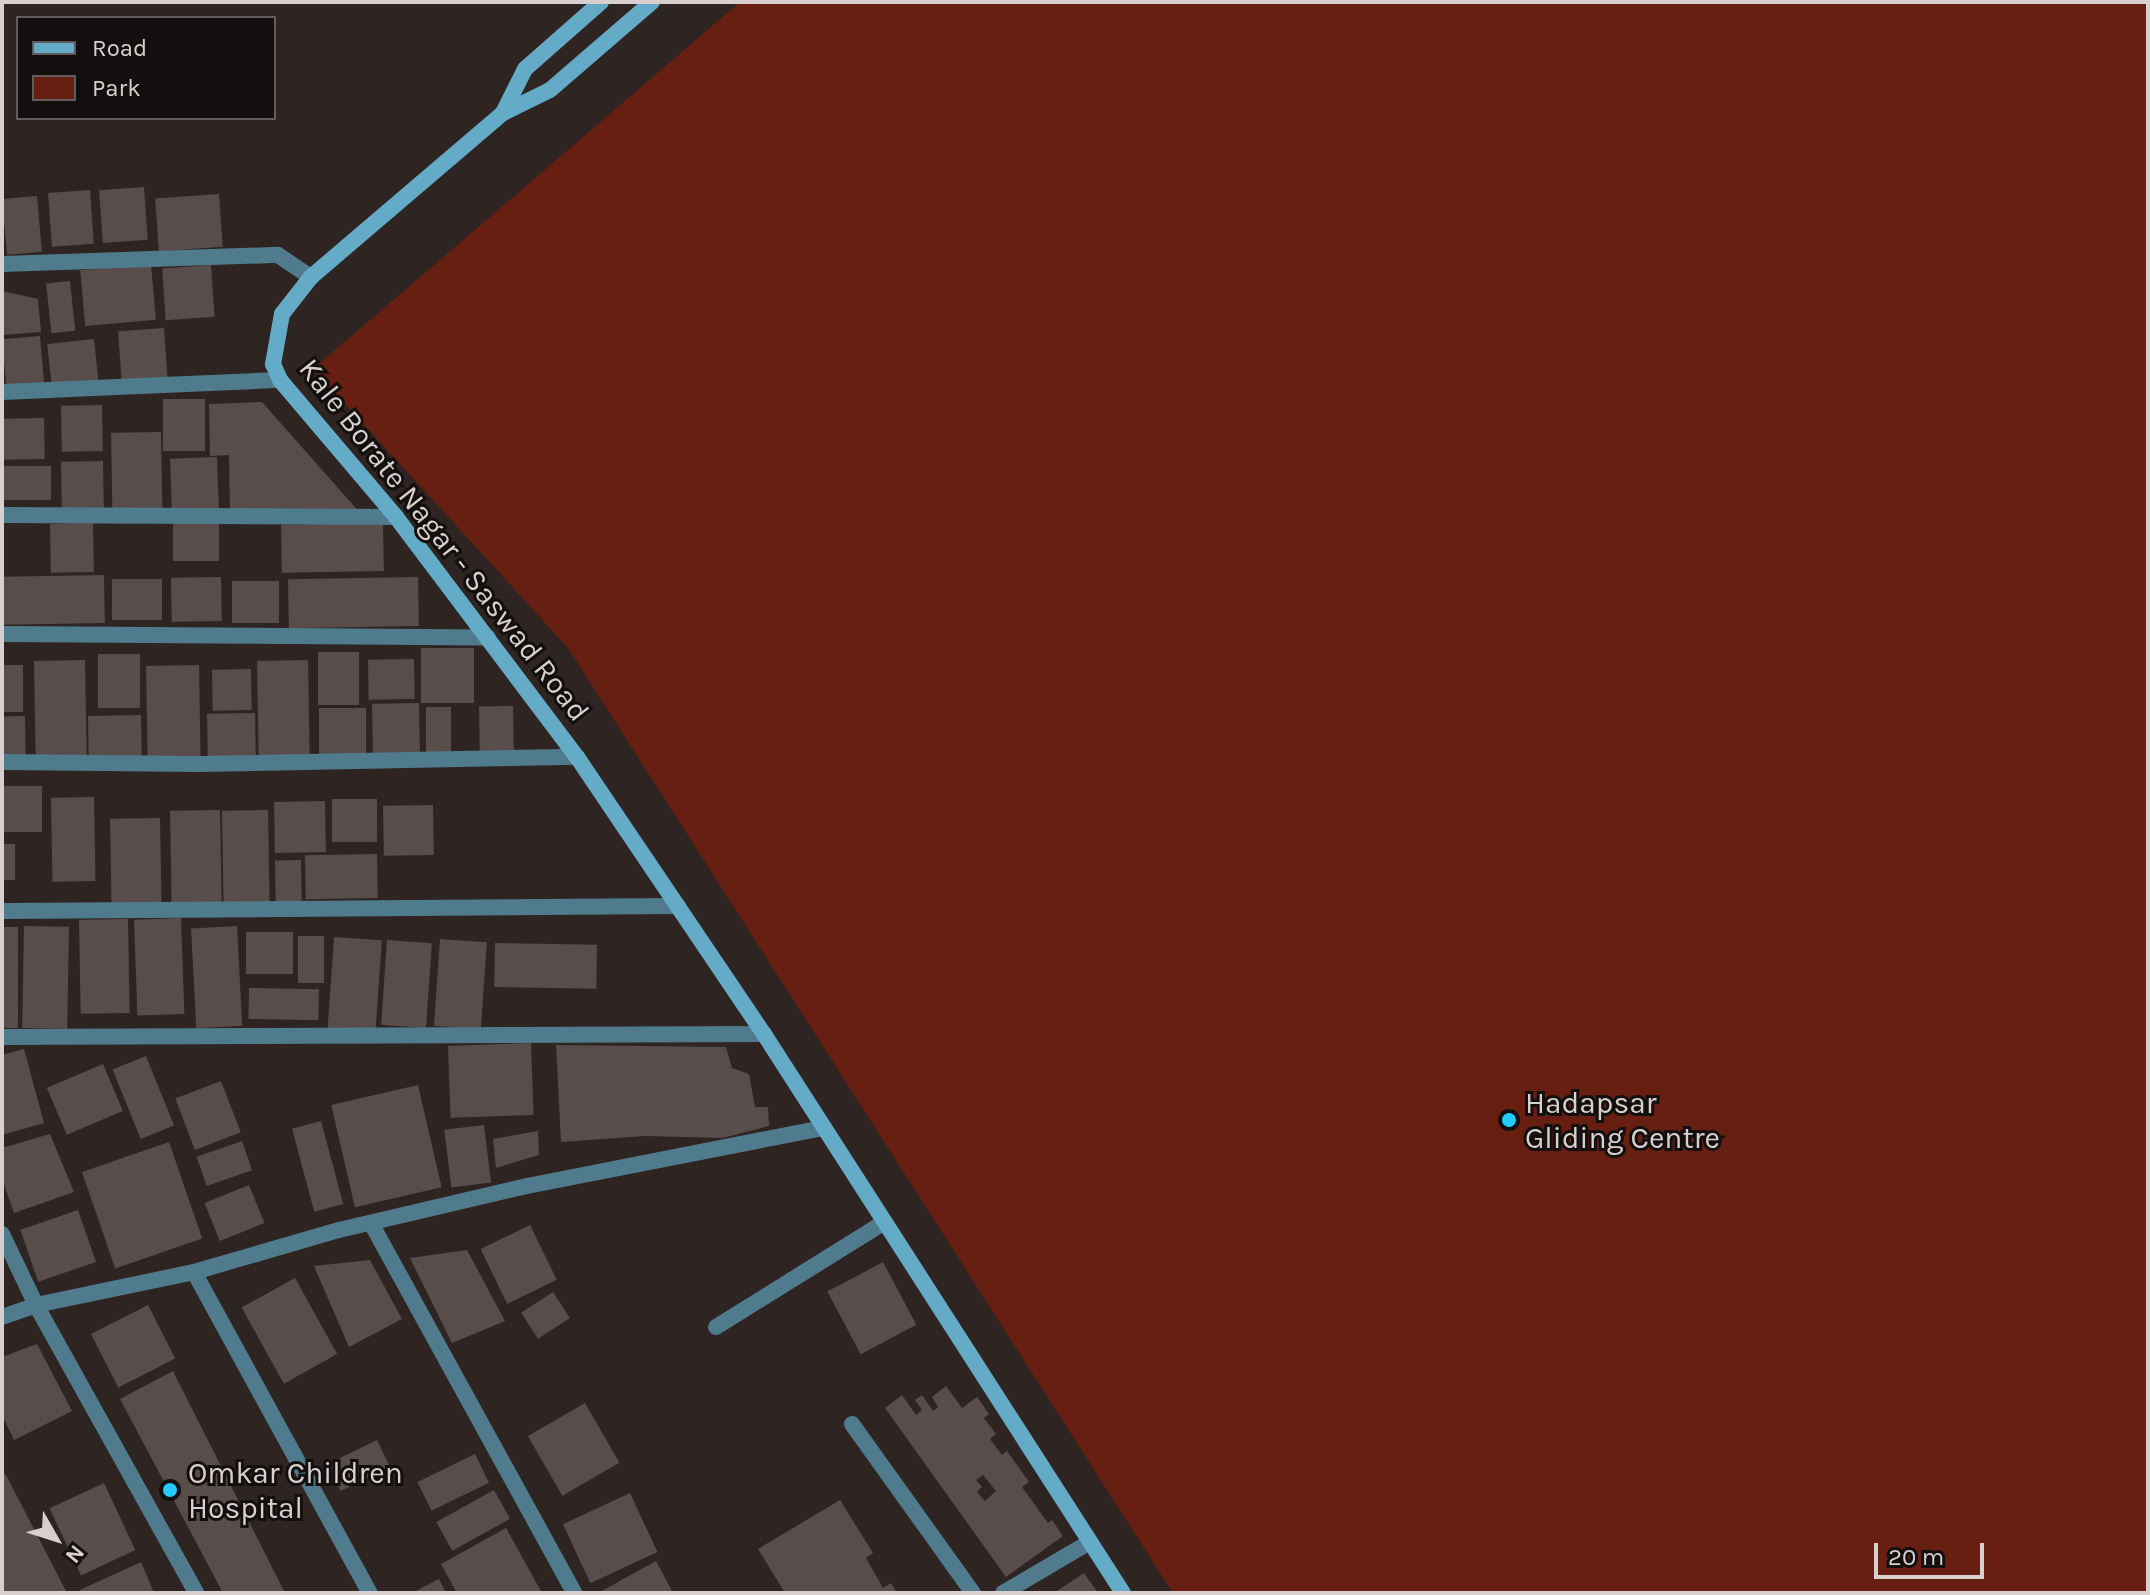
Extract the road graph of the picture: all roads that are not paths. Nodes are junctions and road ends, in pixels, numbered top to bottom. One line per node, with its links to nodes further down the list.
1 (601, 2): 3 (street, Kale Borate Nagar - Saswad Road)
2 (652, 2): 3 (street)
3 (503, 113): 5 (street, Kale Borate Nagar - Saswad Road)
4 (2, 264): 5 (street)
5 (311, 277): 6 (street, Kale Borate Nagar - Saswad Road)
6 (280, 380): 7 (street); 9 (street, Kale Borate Nagar - Saswad Road)
7 (2, 392)
8 (2, 515): 9 (street)
9 (396, 517): 11 (street, Kale Borate Nagar - Saswad Road)
10 (2, 634): 11 (street)
11 (488, 637): 12 (street, Kale Borate Nagar - Saswad Road)
12 (577, 757): 13 (street); 14 (street, Kale Borate Nagar - Saswad Road)
13 (2, 762)
14 (678, 906): 15 (street); 16 (street, Kale Borate Nagar - Saswad Road)
15 (2, 911)
16 (764, 1034): 17 (street); 18 (street, Kale Borate Nagar - Saswad Road)
17 (2, 1037)
18 (822, 1128): 19 (street); 20 (street, Kale Borate Nagar - Saswad Road)
19 (371, 1223): 22 (street); 30 (street)
20 (883, 1223): 25 (street); 27 (street, Kale Borate Nagar - Saswad Road)
21 (2, 1234): 23 (street)
22 (194, 1272): 23 (street); 29 (street)
23 (36, 1305): 24 (street); 28 (street)
24 (2, 1317)
25 (716, 1327)
26 (852, 1424): 31 (street)
27 (1090, 1542): 32 (street); 33 (street, Kale Borate Nagar - Saswad Road)
28 (196, 1593)
29 (370, 1593)
30 (574, 1593)
31 (973, 1593)
32 (1003, 1593)
33 (1123, 1593)

